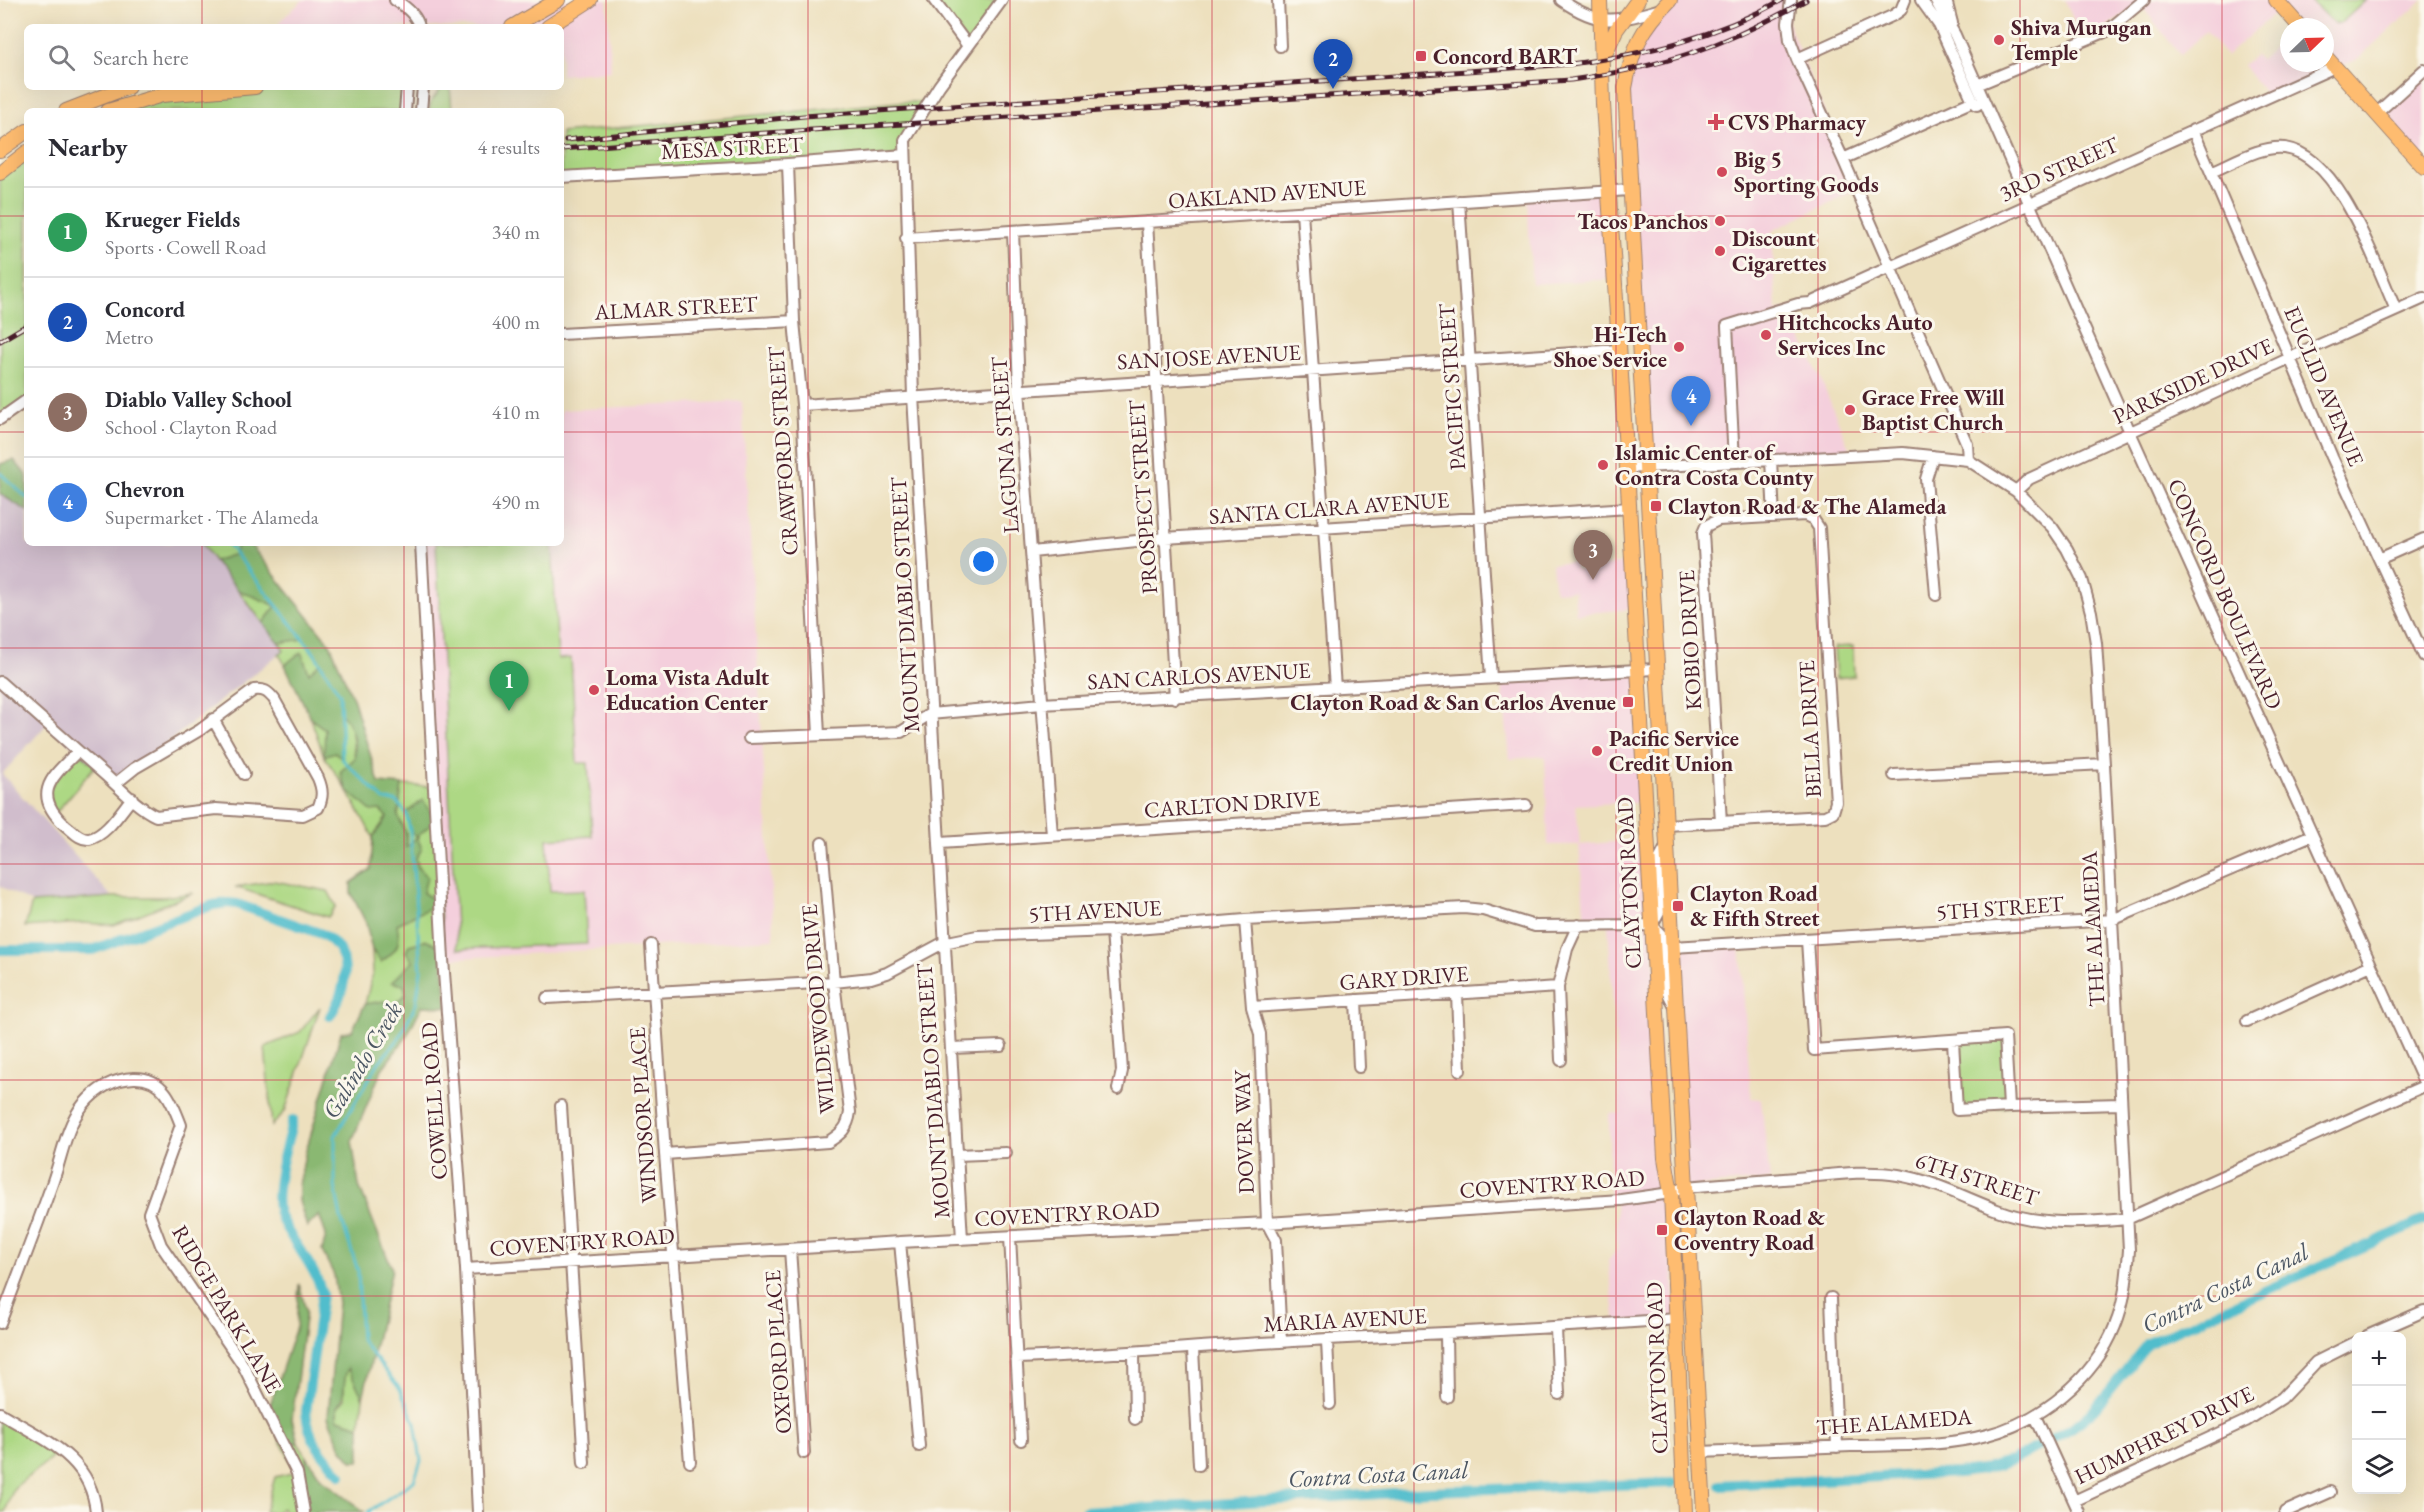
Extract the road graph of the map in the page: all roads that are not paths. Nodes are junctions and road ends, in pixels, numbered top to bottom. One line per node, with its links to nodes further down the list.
1 (395, 0): 21 (street)
2 (558, 0): 22 (main road)
3 (590, 0): 23 (main road)
4 (934, 0): 25 (street)
5 (1002, 0): 25 (street, MOUNT DIABLO STREET)
6 (1278, 0): 26 (street)
7 (1561, 0): 20 (street)
8 (1600, 0): 20 (main road, CLAYTON ROAD)
9 (1638, 0): 19 (main road)
10 (1791, 0): 28 (street)
11 (1905, 0): 28 (street)
12 (1921, 0): 36 (street, CONCORD BOULEVARD)
13 (1935, 0): 24 (street, CONCORD BOULEVARD)
14 (1946, 0): 24 (street, CONCORD BOULEVARD)
15 (2144, 0): 31 (street)
16 (2276, 0): 18 (main road)
17 (1666, 4): 19 (street); 54 (main road, CLAYTON ROAD)
18 (2292, 18)
19 (1624, 19): 20 (street); 27 (main road)
20 (1601, 20): 27 (main road, CLAYTON ROAD)
21 (418, 24)
22 (517, 24)
23 (553, 24)
24 (1955, 35): 31 (street, CONCORD BOULEVARD)
25 (968, 46): 47 (street, MOUNT DIABLO STREET)
26 (1280, 46)
27 (1604, 58): 55 (main road, CLAYTON ROAD)
28 (1797, 59): 48 (street)
29 (2335, 67): 41 (main road); 43 (street, 3RD STREET)
30 (2424, 70): 41 (street)
31 (1977, 85): 42 (street, CONCORD BOULEVARD)
32 (120, 90): 37 (main road)
33 (220, 90): 38 (main road)
34 (407, 90): 39 (street)
35 (423, 90): 40 (street)
36 (1973, 101): 42 (street, CONCORD BOULEVARD); 48 (street)
37 (74, 108)
38 (118, 108)
39 (405, 108)
40 (422, 108)
41 (2376, 114): 50 (main road)
42 (1993, 120): 57 (street, CONCORD BOULEVARD)
43 (2193, 130): 51 (street, EUCLID AVENUE); 57 (street, 3RD STREET)
44 (24, 133): 45 (main road)
45 (0, 150)
46 (24, 154): 52 (main road)
47 (905, 154): 49 (street, MESA STREET); 61 (street, MOUNT DIABLO STREET)
48 (1843, 159): 62 (street)
49 (788, 164): 53 (street, MESA STREET); 65 (street, CRAWFORD STREET)
50 (2424, 167)
51 (2211, 172): 64 (street); 68 (street, EUCLID AVENUE)
52 (0, 173)
53 (564, 177)
54 (1629, 190): 55 (street, OAKLAND AVENUE); 82 (main road, CLAYTON ROAD)
55 (1608, 192): 56 (street, OAKLAND AVENUE); 67 (main road, CLAYTON ROAD)
56 (1459, 201): 58 (street, OAKLAND AVENUE); 69 (street, PACIFIC STREET)
57 (2029, 203): 62 (street, 3RD STREET); 77 (street, CONCORD BOULEVARD)
58 (1302, 212): 59 (street, OAKLAND AVENUE); 70 (street)
59 (1147, 222): 60 (street, OAKLAND AVENUE); 71 (street, PROSPECT STREET)
60 (1013, 231): 61 (street, OAKLAND AVENUE); 72 (street, LAGUNA STREET)
61 (906, 238): 73 (street, MOUNT DIABLO STREET)
62 (1890, 266): 80 (street); 81 (street, 3RD STREET)
63 (2424, 298): 64 (street, PARKSIDE DRIVE)
64 (2396, 310): 68 (street, PARKSIDE DRIVE)
65 (794, 321): 66 (street, ALMAR STREET); 75 (street, CRAWFORD STREET)
66 (564, 334)
67 (1619, 350): 69 (street, SAN JOSE AVENUE); 83 (main road, CLAYTON ROAD)
68 (2290, 358): 77 (street, PARKSIDE DRIVE); 93 (street, EUCLID AVENUE)
69 (1470, 362): 70 (street, SAN JOSE AVENUE); 87 (street, PACIFIC STREET)
70 (1312, 371): 71 (street, SAN JOSE AVENUE); 88 (street)
71 (1155, 380): 72 (street, SAN JOSE AVENUE); 89 (street, PROSPECT STREET)
72 (1019, 389): 73 (street, SAN JOSE AVENUE); 92 (street, LAGUNA STREET)
73 (913, 396): 75 (street, SAN JOSE AVENUE); 103 (street, MOUNT DIABLO STREET)
74 (24, 402): 76 (street)
75 (802, 405): 105 (street, CRAWFORD STREET)
76 (0, 419)
77 (2130, 432): 84 (street, PARKSIDE DRIVE); 117 (street, CONCORD BOULEVARD)
78 (1933, 456): 79 (street, THE ALAMEDA); 80 (street, THE ALAMEDA); 94 (street)
79 (1771, 460): 81 (street, THE ALAMEDA); 86 (street)
80 (1968, 460): 84 (street, THE ALAMEDA)
81 (1734, 462): 82 (street, THE ALAMEDA)
82 (1645, 466): 83 (street, THE ALAMEDA); 97 (main road, CLAYTON ROAD)
83 (1627, 468): 85 (main road, CLAYTON ROAD)
84 (2016, 490): 108 (street, THE ALAMEDA)
85 (1629, 508): 87 (street, SANTA CLARA AVENUE); 96 (main road, CLAYTON ROAD)
86 (1774, 517): 114 (street, KOBIO DRIVE); 114 (street, BELLA DRIVE)
87 (1480, 518): 88 (street, SANTA CLARA AVENUE); 98 (street, PACIFIC STREET)
88 (1323, 528): 89 (street, SANTA CLARA AVENUE); 100 (street)
89 (1165, 538): 92 (street, SANTA CLARA AVENUE); 101 (street, PROSPECT STREET)
90 (2424, 539): 93 (street)
91 (421, 546): 164 (street, COWELL ROAD)
92 (1032, 552): 102 (street, LAGUNA STREET)
93 (2379, 559): 95 (street, EUCLID AVENUE)
94 (1936, 595)
95 (2424, 656)
96 (1637, 669): 97 (street, SAN CARLOS AVENUE); 98 (street, SAN CARLOS AVENUE); 124 (main road, CLAYTON ROAD)
97 (1655, 669): 115 (main road, CLAYTON ROAD)
98 (1491, 678): 100 (street, SAN CARLOS AVENUE)
99 (0, 682): 107 (street)
100 (1335, 688): 101 (street, SAN CARLOS AVENUE)
101 (1175, 698): 102 (street, SAN CARLOS AVENUE)
102 (1042, 704): 103 (street, SAN CARLOS AVENUE); 116 (street, LAGUNA STREET)
103 (930, 714): 105 (street, SAN CARLOS AVENUE); 119 (street, MOUNT DIABLO STREET)
104 (213, 720): 109 (street); 111 (street); 112 (street)
105 (819, 735): 106 (street, SAN CARLOS AVENUE)
106 (749, 738)
107 (78, 751): 111 (street); 112 (street)
108 (2104, 764): 110 (street); 121 (street, THE ALAMEDA)
109 (244, 774)
110 (1894, 776)
111 (115, 784): 112 (street)
112 (132, 798)
113 (1526, 805): 116 (street, CARLTON DRIVE)
114 (1721, 822): 115 (street, BELLA DRIVE)
115 (1666, 825): 120 (main road, CLAYTON ROAD)
116 (1052, 835): 119 (street, CARLTON DRIVE)
117 (2312, 835): 121 (street, 5TH STREET); 130 (street, CONCORD BOULEVARD)
118 (822, 843): 131 (street, WILDEWOOD DRIVE)
119 (940, 843): 127 (street, MOUNT DIABLO STREET)
120 (1667, 845): 124 (street); 129 (main road, CLAYTON ROAD)
121 (2112, 920): 126 (street, 5TH STREET); 148 (street, THE ALAMEDA)
122 (1245, 921): 123 (street, 5TH AVENUE); 125 (street, 5TH AVENUE); 137 (street, DOVER WAY)
123 (1578, 925): 124 (street, 5TH AVENUE); 132 (street)
124 (1652, 925): 138 (street); 155 (main road, CLAYTON ROAD)
125 (1112, 931): 127 (street, 5TH AVENUE); 147 (street)
126 (1807, 940): 129 (street, 5TH STREET); 140 (street)
127 (944, 943): 131 (street, 5TH AVENUE); 142 (street, MOUNT DIABLO STREET)
128 (651, 945): 133 (street, WINDSOR PLACE)
129 (1673, 947): 138 (main road, CLAYTON ROAD)
130 (2371, 965): 139 (street); 146 (street, CONCORD BOULEVARD)
131 (834, 982): 133 (street, 5TH AVENUE); 152 (street, WILDEWOOD DRIVE)
132 (1558, 987): 134 (street, GARY DRIVE); 143 (street)
133 (654, 993): 135 (street, 5TH AVENUE); 152 (street, WINDSOR PLACE)
134 (1457, 994): 136 (street, GARY DRIVE); 145 (street)
135 (547, 998)
136 (1356, 1000): 137 (street, GARY DRIVE); 144 (street)
137 (1252, 1007): 157 (street, DOVER WAY)
138 (1676, 1008): 154 (main road, CLAYTON ROAD)
139 (2247, 1021)
140 (1953, 1041): 150 (street); 150 (street)
141 (1000, 1046): 142 (street)
142 (951, 1048): 153 (street, MOUNT DIABLO STREET)
143 (1561, 1060)
144 (1359, 1067)
145 (1460, 1070)
146 (2424, 1084): 156 (street, 6TH STREET)
147 (1118, 1089)
148 (2121, 1104): 150 (street); 156 (street, THE ALAMEDA)
149 (561, 1106): 163 (street)
150 (2008, 1107)
151 (1006, 1153): 153 (street)
152 (665, 1154): 162 (street, WINDSOR PLACE)
153 (957, 1155): 159 (street, MOUNT DIABLO STREET)
154 (1685, 1187): 155 (street, 6TH STREET); 156 (street, 6TH STREET); 187 (main road, CLAYTON ROAD)
155 (1671, 1193): 157 (street, COVENTRY ROAD); 167 (main road, CLAYTON ROAD)
156 (2127, 1219): 182 (street, THE ALAMEDA)
157 (1267, 1223): 158 (street, COVENTRY ROAD); 173 (street, DOVER WAY)
158 (1010, 1237): 159 (street, COVENTRY ROAD); 177 (street)
159 (962, 1239): 160 (street, COVENTRY ROAD)
160 (900, 1242): 161 (street, COVENTRY ROAD); 185 (street)
161 (790, 1249): 162 (street, COVENTRY ROAD); 188 (street, OXFORD PLACE)
162 (674, 1256): 163 (street, COVENTRY ROAD); 189 (street, WINDSOR PLACE)
163 (570, 1263): 164 (street, COVENTRY ROAD); 190 (street)
164 (466, 1269): 197 (street, COWELL ROAD)
165 (1831, 1298): 186 (street)
166 (2424, 1311): 170 (street)
167 (1676, 1319): 169 (street, MARIA AVENUE); 198 (main road, CLAYTON ROAD)
168 (0, 1323): 196 (street, RIDGE PARK LANE)
169 (1556, 1329): 171 (street, MARIA AVENUE); 178 (street)
170 (2376, 1332)
171 (1446, 1334): 172 (street, MARIA AVENUE); 179 (street)
172 (1327, 1341): 173 (street, MARIA AVENUE); 180 (street)
173 (1281, 1342): 175 (street, MARIA AVENUE)
174 (2352, 1343): 193 (street, HUMPHREY DRIVE)
175 (1193, 1349): 176 (street, MARIA AVENUE); 191 (street)
176 (1134, 1353): 177 (street, MARIA AVENUE); 183 (street)
177 (1016, 1358): 184 (street)
178 (1559, 1394)
179 (1447, 1397)
180 (1330, 1404)
181 (0, 1413): 195 (street)
182 (2035, 1416): 186 (street, THE ALAMEDA); 193 (street)
183 (1135, 1419)
184 (1022, 1440)
185 (919, 1446)
186 (1837, 1447): 187 (street, THE ALAMEDA)
187 (1700, 1452): 194 (main road, CLAYTON ROAD)
188 (804, 1453)
189 (690, 1462)
190 (584, 1463)
191 (1199, 1465)
192 (2330, 1491): 200 (street)
193 (2074, 1501): 199 (street)
194 (1702, 1509)
195 (96, 1512)
196 (304, 1512)
197 (478, 1512)
198 (1684, 1512)
199 (2079, 1512)
200 (2285, 1512)

